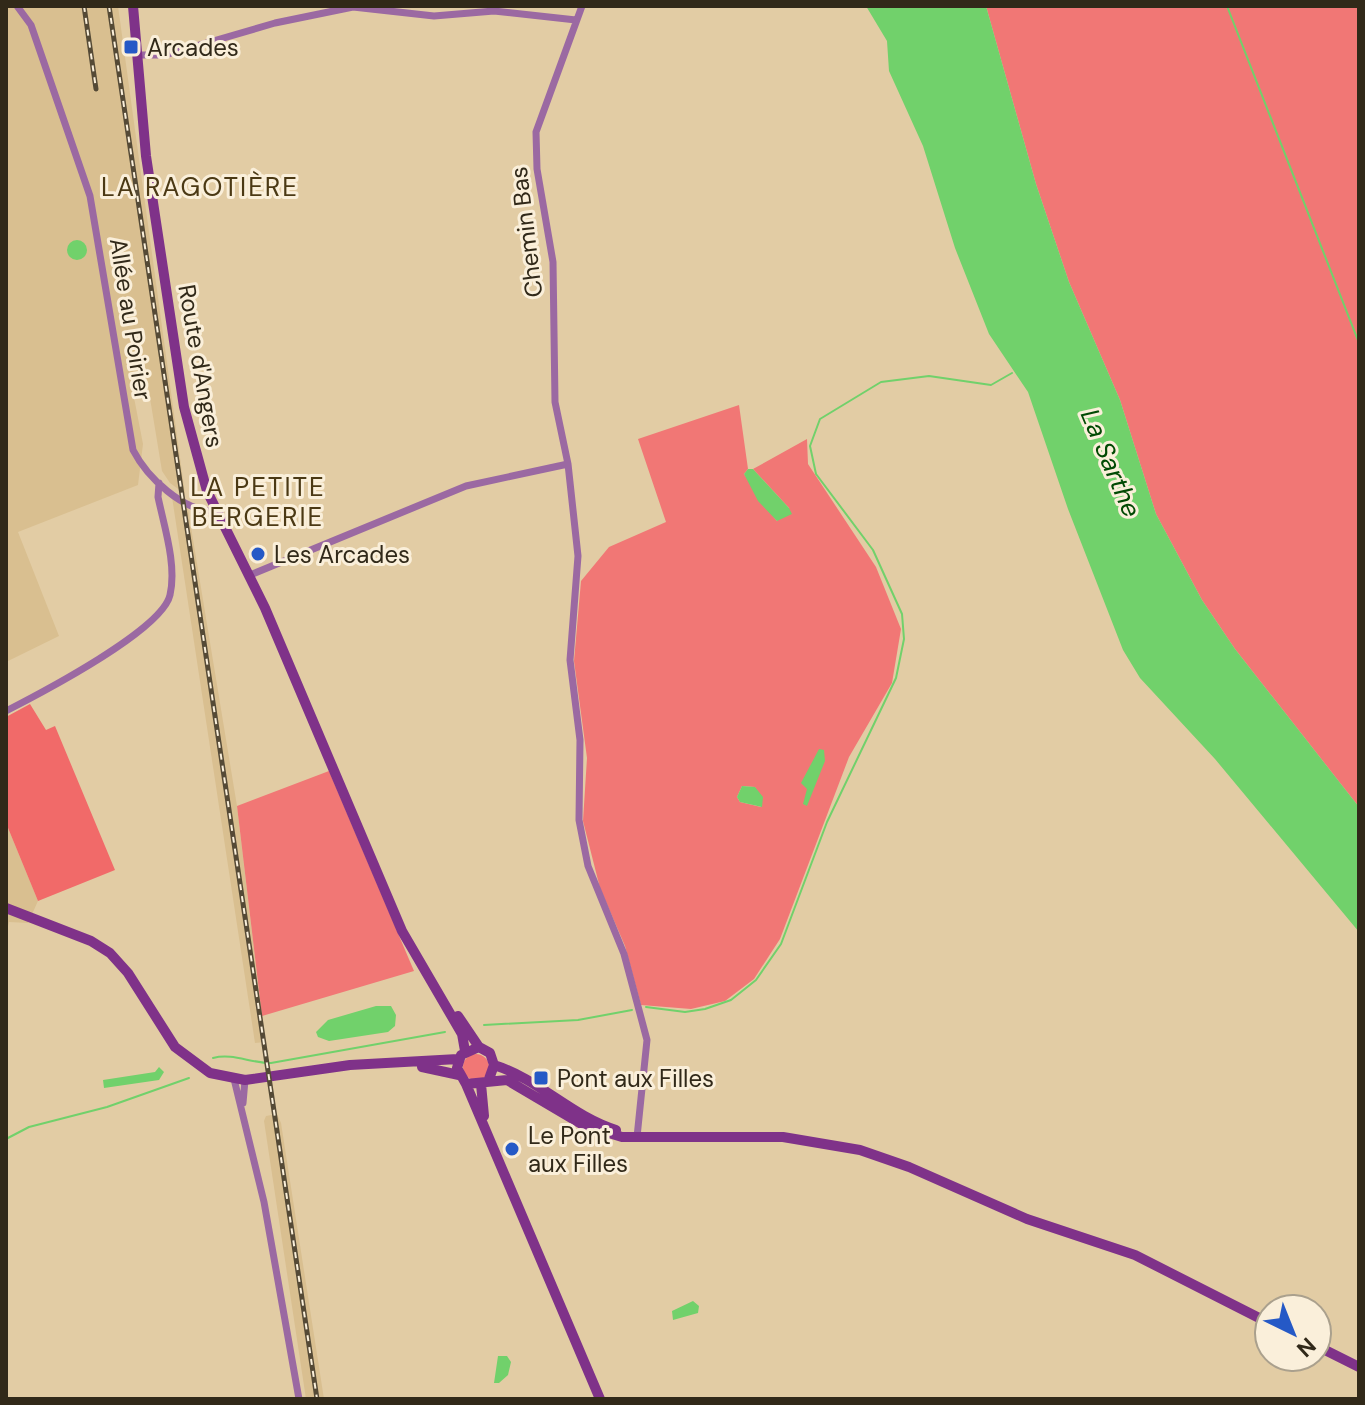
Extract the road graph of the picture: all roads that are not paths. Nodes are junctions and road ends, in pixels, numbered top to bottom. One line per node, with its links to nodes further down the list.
1 (17, 6): 7 (street, Allée au Poirier)
2 (133, 6): 5 (street, Route d'Angers)
3 (582, 6): 4 (street, Chemin Bas)
4 (576, 20): 5 (street); 6 (street, Chemin Bas)
5 (138, 55): 8 (street, Route d'Angers)
6 (568, 463): 9 (street); 21 (street, Chemin Bas)
7 (159, 483): 8 (street, Allée au Poirier); 10 (street)
8 (215, 511): 9 (street, Route d'Angers)
9 (250, 575): 12 (street, Route d'Angers)
10 (6, 711)
11 (6, 908): 17 (street)
12 (424, 974): 13 (street, Route d'Angers); 14 (street, Route d'Angers)
13 (479, 1047): 14 (street); 16 (street)
14 (462, 1055): 15 (street); 18 (street)
15 (392, 1063): 17 (street); 18 (street)
16 (494, 1065): 19 (street); 21 (street)
17 (240, 1080): 25 (street)
18 (463, 1080): 19 (street); 20 (street)
19 (485, 1082): 20 (street); 21 (street)
20 (490, 1137): 26 (street)
21 (637, 1137): 22 (street)
22 (1253, 1315)
23 (1333, 1354): 24 (street)
24 (1359, 1367)
25 (299, 1399)
26 (600, 1399)

